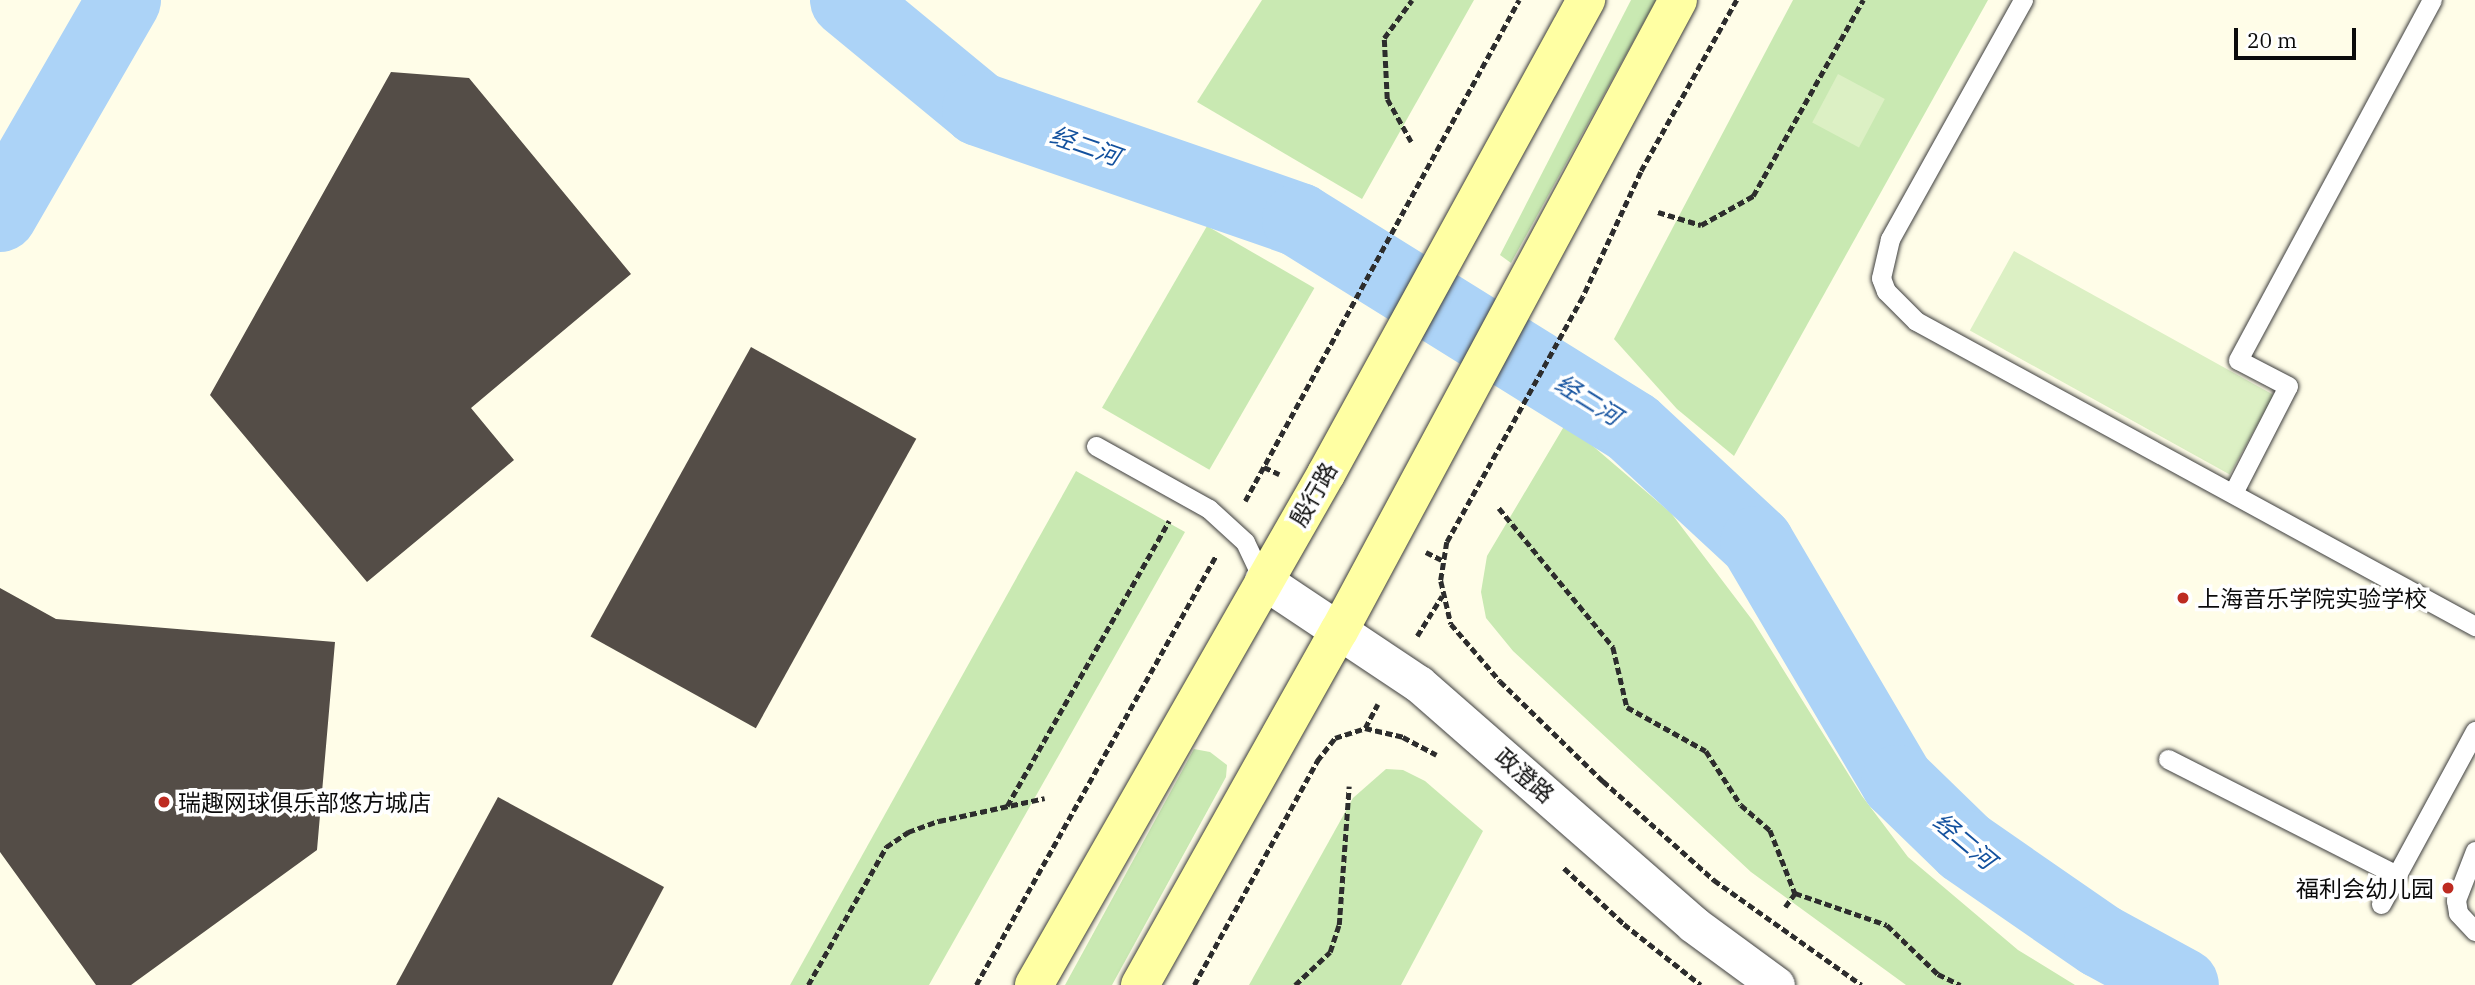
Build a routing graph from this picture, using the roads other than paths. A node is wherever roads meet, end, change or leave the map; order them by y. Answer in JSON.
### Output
{"nodes":[{"id":1,"x":1586,"y":0,"type":"edge"},
{"id":2,"x":1678,"y":0,"type":"edge"},
{"id":3,"x":2023,"y":0,"type":"edge"},
{"id":4,"x":2432,"y":0,"type":"edge"},
{"id":5,"x":1096,"y":446,"type":"dead end"},
{"id":6,"x":2233,"y":493,"type":"junction"},
{"id":7,"x":1263,"y":580,"type":"junction"},
{"id":8,"x":2475,"y":626,"type":"edge"},
{"id":9,"x":1339,"y":631,"type":"junction"},
{"id":10,"x":2475,"y":731,"type":"edge"},
{"id":11,"x":2168,"y":759,"type":"dead end"},
{"id":12,"x":2475,"y":851,"type":"edge"},
{"id":13,"x":2395,"y":874,"type":"junction"},
{"id":14,"x":2381,"y":904,"type":"dead end"},
{"id":15,"x":2475,"y":931,"type":"edge"},
{"id":16,"x":1034,"y":985,"type":"edge"},
{"id":17,"x":1140,"y":985,"type":"edge"},
{"id":18,"x":1776,"y":985,"type":"edge"}],
"edges":[{"from":1,"to":7,"type":"main road","name":"殷行路"},
{"from":2,"to":9,"type":"main road"},
{"from":3,"to":6,"type":"lane"},
{"from":4,"to":6,"type":"lane"},
{"from":5,"to":7,"type":"lane"},
{"from":6,"to":8,"type":"lane"},
{"from":7,"to":9,"type":"street","name":"政澄路"},
{"from":7,"to":16,"type":"main road","name":"殷行路"},
{"from":9,"to":17,"type":"main road"},
{"from":9,"to":18,"type":"street","name":"政澄路"},
{"from":10,"to":13,"type":"lane"},
{"from":11,"to":13,"type":"lane"},
{"from":12,"to":15,"type":"lane"},
{"from":13,"to":14,"type":"lane"}]}
